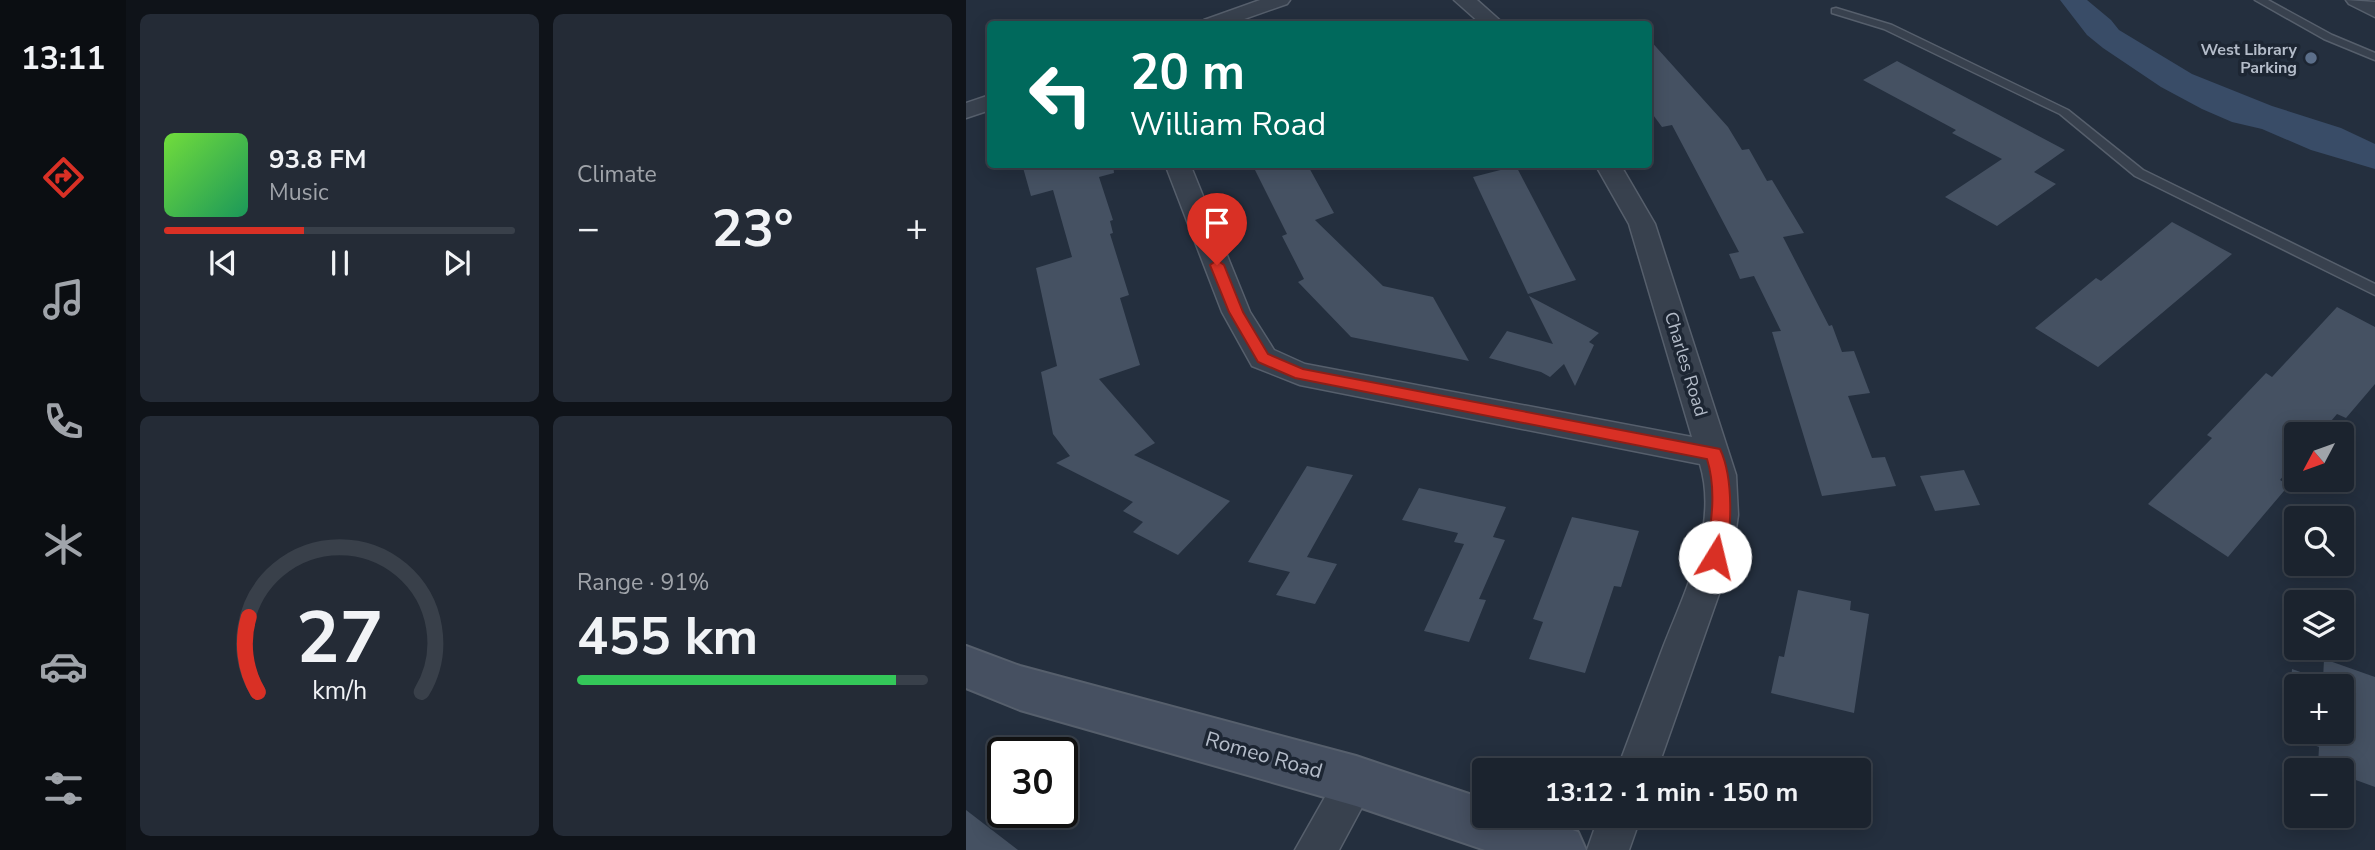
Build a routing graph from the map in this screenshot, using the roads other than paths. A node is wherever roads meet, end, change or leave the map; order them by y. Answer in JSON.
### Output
{"nodes":[{"id":1,"x":1280,"y":0,"type":"edge"},
{"id":2,"x":1464,"y":0,"type":"edge"},
{"id":3,"x":2260,"y":0,"type":"edge"},
{"id":4,"x":2356,"y":0,"type":"edge"},
{"id":5,"x":1836,"y":11,"type":"dead end"},
{"id":6,"x":2375,"y":11,"type":"edge"},
{"id":7,"x":1220,"y":21,"type":"edge"},
{"id":8,"x":1489,"y":21,"type":"edge"},
{"id":9,"x":2375,"y":57,"type":"edge"},
{"id":10,"x":987,"y":103,"type":"edge"},
{"id":11,"x":966,"y":111,"type":"edge"},
{"id":12,"x":1179,"y":168,"type":"edge"},
{"id":13,"x":1610,"y":168,"type":"edge"},
{"id":14,"x":2375,"y":290,"type":"edge"},
{"id":15,"x":1714,"y":454,"type":"junction"},
{"id":16,"x":966,"y":667,"type":"edge"},
{"id":17,"x":1641,"y":758,"type":"edge"},
{"id":18,"x":1356,"y":781,"type":"junction"},
{"id":19,"x":1616,"y":828,"type":"edge"},
{"id":20,"x":1316,"y":850,"type":"edge"},
{"id":21,"x":1560,"y":850,"type":"edge"},
{"id":22,"x":1608,"y":850,"type":"edge"}],
"edges":[{"from":1,"to":7,"type":"street"},
{"from":2,"to":8,"type":"street"},
{"from":3,"to":9,"type":"lane"},
{"from":4,"to":6,"type":"street"},
{"from":5,"to":14,"type":"lane"},
{"from":10,"to":11,"type":"street"},
{"from":12,"to":15,"type":"street"},
{"from":13,"to":15,"type":"street","name":"Charles Road"},
{"from":15,"to":17,"type":"street","name":"Charles Road"},
{"from":16,"to":18,"type":"main road","name":"Romeo Road"},
{"from":18,"to":20,"type":"street"},
{"from":18,"to":21,"type":"main road","name":"Romeo Road"},
{"from":19,"to":22,"type":"street"}]}
